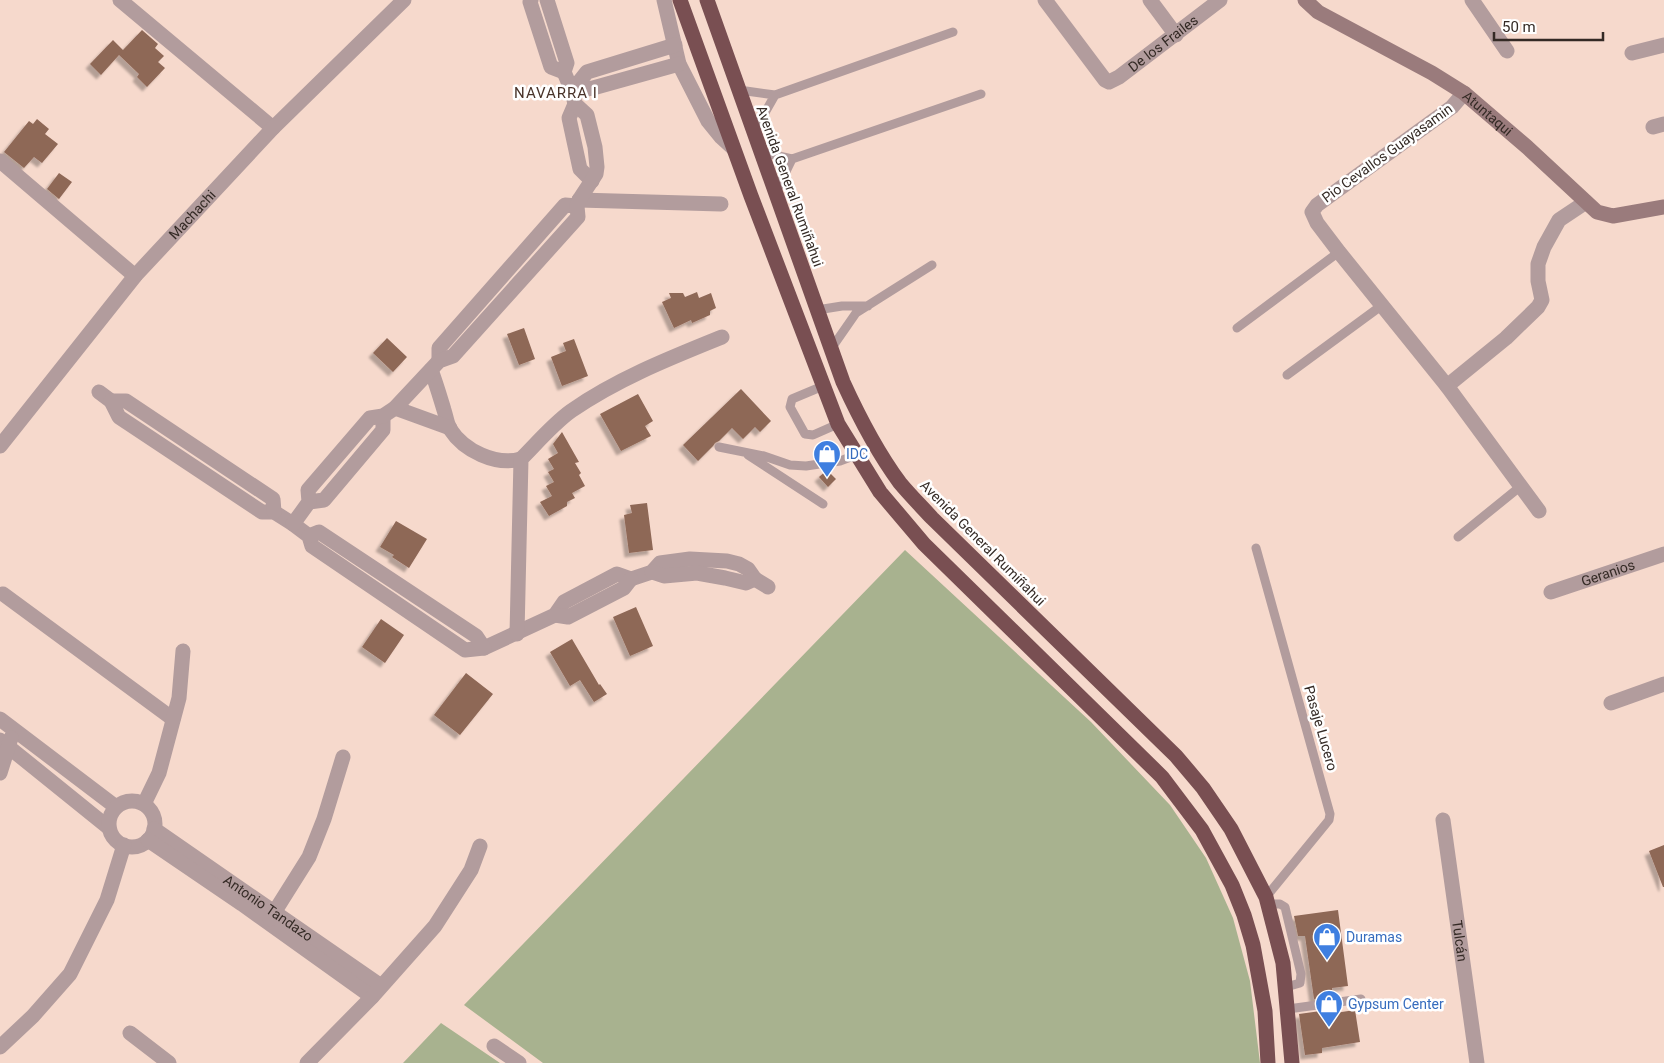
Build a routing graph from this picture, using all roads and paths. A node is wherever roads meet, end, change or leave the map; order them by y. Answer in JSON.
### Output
{"nodes":[{"id":1,"x":120,"y":0,"type":"edge"},
{"id":2,"x":404,"y":0,"type":"edge"},
{"id":3,"x":531,"y":0,"type":"edge"},
{"id":4,"x":547,"y":0,"type":"edge"},
{"id":5,"x":664,"y":0,"type":"edge"},
{"id":6,"x":680,"y":0,"type":"edge"},
{"id":7,"x":707,"y":0,"type":"edge"},
{"id":8,"x":1044,"y":0,"type":"edge"},
{"id":9,"x":1150,"y":0,"type":"edge"},
{"id":10,"x":1220,"y":0,"type":"edge"},
{"id":11,"x":1305,"y":0,"type":"edge"},
{"id":12,"x":1472,"y":0,"type":"edge"},
{"id":13,"x":953,"y":32,"type":"dead end"},
{"id":14,"x":1176,"y":35,"type":"junction"},
{"id":15,"x":675,"y":45,"type":"junction"},
{"id":16,"x":1664,"y":45,"type":"edge"},
{"id":17,"x":1507,"y":51,"type":"dead end"},
{"id":18,"x":1632,"y":53,"type":"dead end"},
{"id":19,"x":679,"y":64,"type":"junction"},
{"id":20,"x":564,"y":72,"type":"junction"},
{"id":21,"x":739,"y":90,"type":"junction"},
{"id":22,"x":1464,"y":93,"type":"junction"},
{"id":23,"x":981,"y":94,"type":"dead end"},
{"id":24,"x":775,"y":95,"type":"junction"},
{"id":25,"x":573,"y":97,"type":"junction"},
{"id":26,"x":273,"y":128,"type":"junction"},
{"id":27,"x":754,"y":132,"type":"junction"},
{"id":28,"x":733,"y":148,"type":"junction"},
{"id":29,"x":761,"y":152,"type":"junction"},
{"id":30,"x":792,"y":159,"type":"junction"},
{"id":31,"x":0,"y":161,"type":"edge"},
{"id":32,"x":775,"y":192,"type":"junction"},
{"id":33,"x":1586,"y":202,"type":"junction"},
{"id":34,"x":578,"y":203,"type":"junction"},
{"id":35,"x":721,"y":204,"type":"dead end"},
{"id":36,"x":1664,"y":207,"type":"edge"},
{"id":37,"x":1339,"y":252,"type":"junction"},
{"id":38,"x":932,"y":265,"type":"dead end"},
{"id":39,"x":135,"y":276,"type":"junction"},
{"id":40,"x":868,"y":306,"type":"junction"},
{"id":41,"x":1381,"y":306,"type":"junction"},
{"id":42,"x":817,"y":310,"type":"junction"},
{"id":43,"x":1237,"y":328,"type":"dead end"},
{"id":44,"x":722,"y":337,"type":"dead end"},
{"id":45,"x":831,"y":349,"type":"junction"},
{"id":46,"x":435,"y":365,"type":"junction"},
{"id":47,"x":1287,"y":375,"type":"dead end"},
{"id":48,"x":822,"y":386,"type":"junction"},
{"id":49,"x":1447,"y":386,"type":"junction"},
{"id":50,"x":105,"y":396,"type":"dead end"},
{"id":51,"x":389,"y":412,"type":"junction"},
{"id":52,"x":838,"y":424,"type":"junction"},
{"id":53,"x":450,"y":428,"type":"junction"},
{"id":54,"x":0,"y":446,"type":"edge"},
{"id":55,"x":719,"y":447,"type":"dead end"},
{"id":56,"x":743,"y":452,"type":"junction"},
{"id":57,"x":856,"y":455,"type":"junction"},
{"id":58,"x":521,"y":459,"type":"junction"},
{"id":59,"x":1521,"y":486,"type":"junction"},
{"id":60,"x":823,"y":504,"type":"dead end"},
{"id":61,"x":1539,"y":511,"type":"dead end"},
{"id":62,"x":293,"y":524,"type":"junction"},
{"id":63,"x":1458,"y":537,"type":"dead end"},
{"id":64,"x":1256,"y":548,"type":"dead end"},
{"id":65,"x":1664,"y":554,"type":"edge"},
{"id":66,"x":761,"y":583,"type":"dead end"},
{"id":67,"x":1551,"y":592,"type":"dead end"},
{"id":68,"x":3,"y":594,"type":"dead end"},
{"id":69,"x":517,"y":634,"type":"junction"},
{"id":70,"x":183,"y":651,"type":"dead end"},
{"id":71,"x":1664,"y":684,"type":"edge"},
{"id":72,"x":1611,"y":703,"type":"dead end"},
{"id":73,"x":0,"y":718,"type":"edge"},
{"id":74,"x":173,"y":719,"type":"junction"},
{"id":75,"x":14,"y":729,"type":"junction"},
{"id":76,"x":4,"y":743,"type":"edge"},
{"id":77,"x":343,"y":758,"type":"dead end"},
{"id":78,"x":0,"y":773,"type":"edge"},
{"id":79,"x":144,"y":804,"type":"junction"},
{"id":80,"x":116,"y":807,"type":"junction"},
{"id":81,"x":1443,"y":820,"type":"dead end"},
{"id":82,"x":109,"y":828,"type":"junction"},
{"id":83,"x":151,"y":834,"type":"junction"},
{"id":84,"x":124,"y":845,"type":"junction"},
{"id":85,"x":480,"y":846,"type":"dead end"},
{"id":86,"x":1267,"y":900,"type":"junction"},
{"id":87,"x":271,"y":917,"type":"junction"},
{"id":88,"x":376,"y":991,"type":"junction"},
{"id":89,"x":1361,"y":999,"type":"dead end"},
{"id":90,"x":1288,"y":1009,"type":"junction"},
{"id":91,"x":130,"y":1033,"type":"dead end"},
{"id":92,"x":494,"y":1046,"type":"dead end"},
{"id":93,"x":0,"y":1047,"type":"edge"},
{"id":94,"x":169,"y":1063,"type":"edge"},
{"id":95,"x":307,"y":1063,"type":"edge"},
{"id":96,"x":519,"y":1063,"type":"edge"},
{"id":97,"x":1268,"y":1063,"type":"edge"},
{"id":98,"x":1292,"y":1063,"type":"edge"},
{"id":99,"x":1477,"y":1063,"type":"edge"}],
"edges":[{"from":1,"to":26,"type":"street"},
{"from":2,"to":26,"type":"street","name":"Machachi"},
{"from":3,"to":20,"type":"street"},
{"from":4,"to":20,"type":"street"},
{"from":5,"to":15,"type":"street"},
{"from":6,"to":28,"type":"highway"},
{"from":7,"to":21,"type":"highway","name":"Avenida General Rumiñahui"},
{"from":8,"to":14,"type":"street","name":"De los Frailes"},
{"from":9,"to":14,"type":"street"},
{"from":10,"to":14,"type":"street","name":"De los Frailes"},
{"from":11,"to":22,"type":"street","name":"Atuntaqui"},
{"from":12,"to":17,"type":"street"},
{"from":13,"to":24,"type":"lane"},
{"from":15,"to":19,"type":"street"},
{"from":15,"to":25,"type":"street"},
{"from":16,"to":18,"type":"street"},
{"from":19,"to":25,"type":"street"},
{"from":19,"to":28,"type":"street"},
{"from":20,"to":25,"type":"street"},
{"from":21,"to":24,"type":"lane"},
{"from":21,"to":27,"type":"highway","name":"Avenida General Rumiñahui"},
{"from":22,"to":33,"type":"street","name":"Atuntaqui"},
{"from":22,"to":37,"type":"street","name":"Pio Cevallos Guayasamin"},
{"from":23,"to":30,"type":"lane"},
{"from":24,"to":27,"type":"lane"},
{"from":25,"to":34,"type":"street"},
{"from":26,"to":39,"type":"street","name":"Machachi"},
{"from":27,"to":29,"type":"highway","name":"Avenida General Rumiñahui"},
{"from":28,"to":48,"type":"highway"},
{"from":29,"to":30,"type":"lane"},
{"from":29,"to":32,"type":"highway","name":"Avenida General Rumiñahui"},
{"from":30,"to":32,"type":"lane"},
{"from":31,"to":39,"type":"street"},
{"from":32,"to":42,"type":"highway","name":"Avenida General Rumiñahui"},
{"from":33,"to":36,"type":"street","name":"Atuntaqui"},
{"from":33,"to":49,"type":"street"},
{"from":34,"to":35,"type":"street"},
{"from":34,"to":46,"type":"street"},
{"from":37,"to":41,"type":"street"},
{"from":37,"to":43,"type":"lane"},
{"from":38,"to":40,"type":"lane"},
{"from":39,"to":54,"type":"street","name":"Machachi"},
{"from":40,"to":42,"type":"lane"},
{"from":40,"to":45,"type":"lane"},
{"from":41,"to":47,"type":"lane"},
{"from":41,"to":49,"type":"street"},
{"from":42,"to":45,"type":"highway","name":"Avenida General Rumiñahui"},
{"from":44,"to":58,"type":"street"},
{"from":45,"to":86,"type":"highway","name":"Avenida General Rumiñahui"},
{"from":46,"to":51,"type":"street"},
{"from":46,"to":53,"type":"street"},
{"from":48,"to":52,"type":"highway"},
{"from":48,"to":52,"type":"lane"},
{"from":49,"to":59,"type":"street"},
{"from":50,"to":62,"type":"street"},
{"from":51,"to":53,"type":"street"},
{"from":51,"to":62,"type":"street"},
{"from":52,"to":57,"type":"highway"},
{"from":53,"to":58,"type":"street"},
{"from":55,"to":56,"type":"lane"},
{"from":56,"to":57,"type":"lane"},
{"from":56,"to":60,"type":"lane"},
{"from":57,"to":97,"type":"highway"},
{"from":58,"to":69,"type":"street"},
{"from":59,"to":61,"type":"street"},
{"from":59,"to":63,"type":"lane"},
{"from":62,"to":69,"type":"street"},
{"from":64,"to":86,"type":"lane","name":"Pasaje Lucero"},
{"from":65,"to":67,"type":"street","name":"Geranios"},
{"from":66,"to":69,"type":"street"},
{"from":68,"to":74,"type":"street"},
{"from":70,"to":74,"type":"street"},
{"from":71,"to":72,"type":"street"},
{"from":73,"to":75,"type":"street"},
{"from":74,"to":79,"type":"street"},
{"from":75,"to":76,"type":"street"},
{"from":75,"to":80,"type":"street"},
{"from":76,"to":78,"type":"street"},
{"from":76,"to":82,"type":"street"},
{"from":77,"to":87,"type":"street"},
{"from":79,"to":80,"type":"street"},
{"from":79,"to":83,"type":"street"},
{"from":80,"to":82,"type":"street"},
{"from":81,"to":99,"type":"street","name":"Tulcán"},
{"from":82,"to":84,"type":"street"},
{"from":83,"to":84,"type":"street"},
{"from":83,"to":87,"type":"street","name":"Antonio Tandazo"},
{"from":84,"to":93,"type":"street"},
{"from":85,"to":88,"type":"street"},
{"from":86,"to":90,"type":"highway","name":"Avenida General Rumiñahui"},
{"from":87,"to":88,"type":"street","name":"Antonio Tandazo"},
{"from":88,"to":95,"type":"street"},
{"from":89,"to":90,"type":"lane"},
{"from":90,"to":98,"type":"highway","name":"Avenida General Rumiñahui"},
{"from":91,"to":94,"type":"street"},
{"from":92,"to":96,"type":"street"}]}
